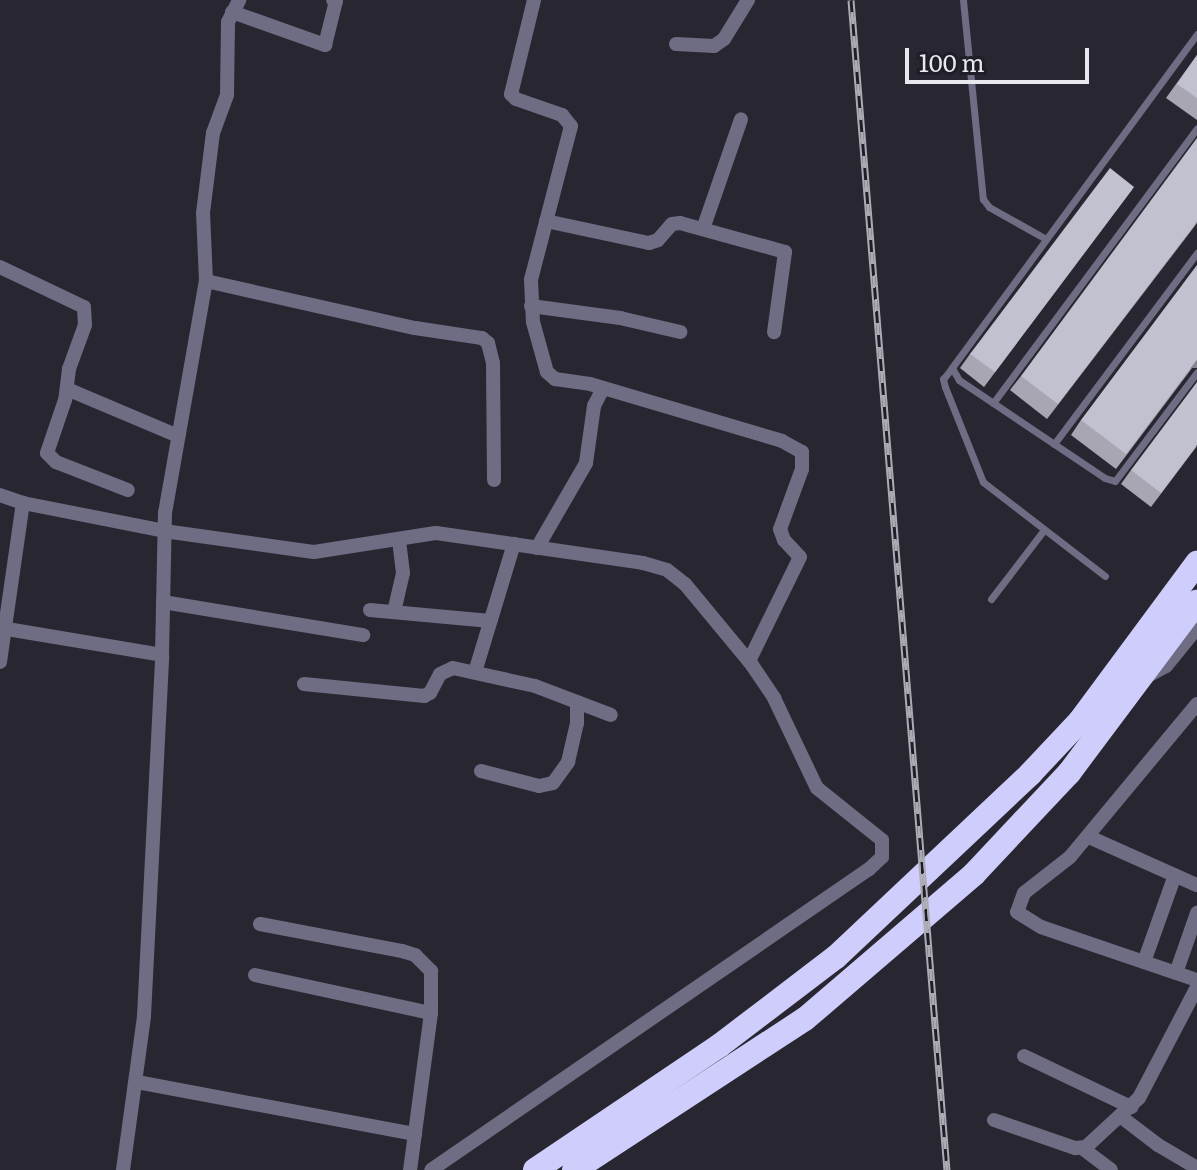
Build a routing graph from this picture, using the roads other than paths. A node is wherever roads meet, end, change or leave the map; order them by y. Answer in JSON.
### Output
{"nodes":[{"id":1,"x":333,"y":0,"type":"edge"},
{"id":2,"x":534,"y":0,"type":"edge"},
{"id":3,"x":748,"y":0,"type":"edge"},
{"id":4,"x":963,"y":0,"type":"edge"},
{"id":5,"x":236,"y":6,"type":"edge"},
{"id":6,"x":1197,"y":34,"type":"edge"},
{"id":7,"x":676,"y":44,"type":"dead end"},
{"id":8,"x":741,"y":119,"type":"dead end"},
{"id":9,"x":1197,"y":128,"type":"edge"},
{"id":10,"x":1193,"y":141,"type":"edge"},
{"id":11,"x":546,"y":221,"type":"junction"},
{"id":12,"x":703,"y":229,"type":"junction"},
{"id":13,"x":1046,"y":239,"type":"junction"},
{"id":14,"x":1197,"y":253,"type":"edge"},
{"id":15,"x":0,"y":267,"type":"edge"},
{"id":16,"x":206,"y":281,"type":"junction"},
{"id":17,"x":531,"y":306,"type":"junction"},
{"id":18,"x":680,"y":332,"type":"dead end"},
{"id":19,"x":774,"y":332,"type":"dead end"},
{"id":20,"x":952,"y":368,"type":"junction"},
{"id":21,"x":1197,"y":372,"type":"edge"},
{"id":22,"x":603,"y":388,"type":"junction"},
{"id":23,"x":67,"y":389,"type":"junction"},
{"id":24,"x":993,"y":403,"type":"junction"},
{"id":25,"x":178,"y":436,"type":"junction"},
{"id":26,"x":1054,"y":444,"type":"junction"},
{"id":27,"x":494,"y":480,"type":"dead end"},
{"id":28,"x":128,"y":490,"type":"dead end"},
{"id":29,"x":0,"y":495,"type":"edge"},
{"id":30,"x":23,"y":503,"type":"junction"},
{"id":31,"x":1044,"y":530,"type":"junction"},
{"id":32,"x":164,"y":531,"type":"junction"},
{"id":33,"x":399,"y":540,"type":"junction"},
{"id":34,"x":514,"y":544,"type":"junction"},
{"id":35,"x":537,"y":548,"type":"junction"},
{"id":36,"x":1197,"y":563,"type":"edge"},
{"id":37,"x":1105,"y":576,"type":"dead end"},
{"id":38,"x":991,"y":599,"type":"dead end"},
{"id":39,"x":163,"y":602,"type":"junction"},
{"id":40,"x":1197,"y":602,"type":"edge"},
{"id":41,"x":370,"y":610,"type":"dead end"},
{"id":42,"x":394,"y":612,"type":"junction"},
{"id":43,"x":490,"y":621,"type":"junction"},
{"id":44,"x":1197,"y":628,"type":"edge"},
{"id":45,"x":7,"y":629,"type":"junction"},
{"id":46,"x":363,"y":635,"type":"dead end"},
{"id":47,"x":162,"y":655,"type":"junction"},
{"id":48,"x":749,"y":661,"type":"junction"},
{"id":49,"x":0,"y":662,"type":"edge"},
{"id":50,"x":475,"y":672,"type":"junction"},
{"id":51,"x":1142,"y":679,"type":"junction"},
{"id":52,"x":304,"y":684,"type":"dead end"},
{"id":53,"x":577,"y":702,"type":"junction"},
{"id":54,"x":1197,"y":704,"type":"edge"},
{"id":55,"x":611,"y":715,"type":"dead end"},
{"id":56,"x":481,"y":771,"type":"dead end"},
{"id":57,"x":1089,"y":837,"type":"junction"},
{"id":58,"x":1175,"y":875,"type":"junction"},
{"id":59,"x":1197,"y":885,"type":"edge"},
{"id":60,"x":1197,"y":913,"type":"edge"},
{"id":61,"x":260,"y":924,"type":"dead end"},
{"id":62,"x":1144,"y":962,"type":"junction"},
{"id":63,"x":1176,"y":973,"type":"junction"},
{"id":64,"x":255,"y":975,"type":"dead end"},
{"id":65,"x":1197,"y":980,"type":"edge"},
{"id":66,"x":1197,"y":987,"type":"edge"},
{"id":67,"x":431,"y":1013,"type":"junction"},
{"id":68,"x":1024,"y":1056,"type":"dead end"},
{"id":69,"x":137,"y":1082,"type":"junction"},
{"id":70,"x":1126,"y":1112,"type":"junction"},
{"id":71,"x":994,"y":1120,"type":"dead end"},
{"id":72,"x":415,"y":1134,"type":"junction"},
{"id":73,"x":1082,"y":1148,"type":"junction"},
{"id":74,"x":1197,"y":1168,"type":"edge"},
{"id":75,"x":123,"y":1170,"type":"edge"},
{"id":76,"x":410,"y":1170,"type":"edge"},
{"id":77,"x":431,"y":1170,"type":"edge"},
{"id":78,"x":535,"y":1170,"type":"edge"},
{"id":79,"x":574,"y":1170,"type":"edge"},
{"id":80,"x":1111,"y":1170,"type":"edge"}],
"edges":[{"from":1,"to":5,"type":"street"},
{"from":2,"to":11,"type":"street"},
{"from":3,"to":7,"type":"street"},
{"from":4,"to":13,"type":"lane"},
{"from":5,"to":16,"type":"street"},
{"from":6,"to":13,"type":"lane"},
{"from":8,"to":12,"type":"street"},
{"from":9,"to":10,"type":"lane"},
{"from":10,"to":24,"type":"lane"},
{"from":11,"to":12,"type":"street"},
{"from":11,"to":17,"type":"street"},
{"from":12,"to":19,"type":"street"},
{"from":13,"to":20,"type":"lane"},
{"from":14,"to":26,"type":"lane"},
{"from":15,"to":23,"type":"street"},
{"from":16,"to":25,"type":"street"},
{"from":16,"to":27,"type":"street"},
{"from":17,"to":18,"type":"street"},
{"from":17,"to":22,"type":"street"},
{"from":20,"to":24,"type":"lane"},
{"from":20,"to":31,"type":"lane"},
{"from":21,"to":26,"type":"lane"},
{"from":22,"to":35,"type":"street"},
{"from":22,"to":48,"type":"street"},
{"from":23,"to":25,"type":"street"},
{"from":23,"to":28,"type":"street"},
{"from":24,"to":26,"type":"lane"},
{"from":25,"to":32,"type":"street"},
{"from":29,"to":30,"type":"street"},
{"from":30,"to":32,"type":"street"},
{"from":30,"to":45,"type":"street"},
{"from":31,"to":37,"type":"lane"},
{"from":31,"to":38,"type":"lane"},
{"from":32,"to":33,"type":"street"},
{"from":32,"to":39,"type":"street"},
{"from":33,"to":34,"type":"street"},
{"from":33,"to":42,"type":"street"},
{"from":34,"to":35,"type":"street"},
{"from":34,"to":43,"type":"street"},
{"from":35,"to":48,"type":"street"},
{"from":36,"to":78,"type":"highway"},
{"from":39,"to":46,"type":"street"},
{"from":39,"to":47,"type":"street"},
{"from":40,"to":51,"type":"highway"},
{"from":41,"to":42,"type":"street"},
{"from":42,"to":43,"type":"street"},
{"from":43,"to":50,"type":"street"},
{"from":44,"to":51,"type":"street"},
{"from":45,"to":47,"type":"street"},
{"from":45,"to":49,"type":"street"},
{"from":47,"to":69,"type":"street"},
{"from":48,"to":77,"type":"street"},
{"from":50,"to":52,"type":"street"},
{"from":50,"to":53,"type":"street"},
{"from":51,"to":79,"type":"highway"},
{"from":53,"to":55,"type":"street"},
{"from":53,"to":56,"type":"street"},
{"from":54,"to":57,"type":"street"},
{"from":57,"to":58,"type":"street"},
{"from":57,"to":62,"type":"street"},
{"from":58,"to":59,"type":"street"},
{"from":58,"to":62,"type":"street"},
{"from":60,"to":63,"type":"street"},
{"from":61,"to":67,"type":"street"},
{"from":62,"to":63,"type":"street"},
{"from":63,"to":65,"type":"street"},
{"from":64,"to":67,"type":"street"},
{"from":66,"to":70,"type":"street"},
{"from":67,"to":72,"type":"street"},
{"from":68,"to":70,"type":"street"},
{"from":69,"to":72,"type":"street"},
{"from":69,"to":75,"type":"street"},
{"from":70,"to":73,"type":"street"},
{"from":70,"to":74,"type":"street"},
{"from":71,"to":73,"type":"street"},
{"from":72,"to":76,"type":"street"},
{"from":73,"to":80,"type":"street"}]}
